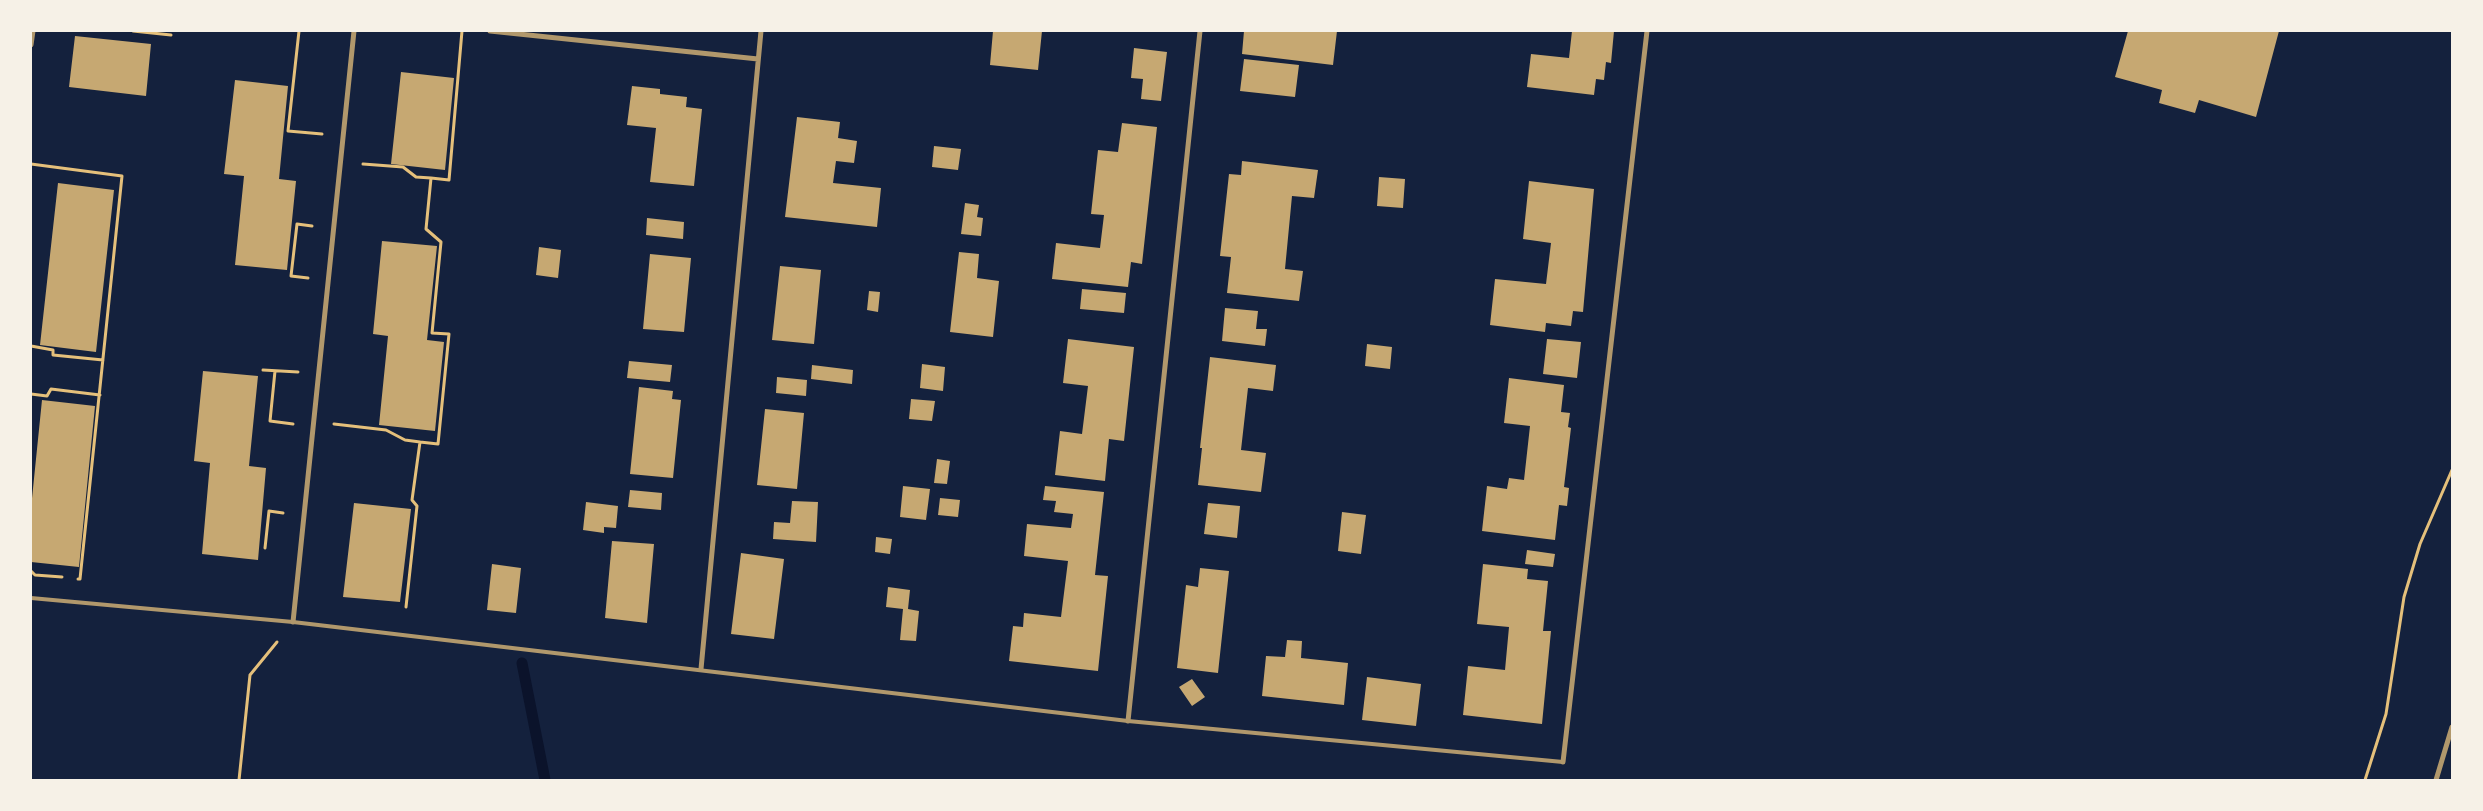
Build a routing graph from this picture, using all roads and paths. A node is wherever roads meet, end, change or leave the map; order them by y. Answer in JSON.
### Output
{"nodes":[{"id":1,"x":33,"y":31,"type":"edge"},
{"id":2,"x":133,"y":31,"type":"edge"},
{"id":3,"x":299,"y":31,"type":"edge"},
{"id":4,"x":354,"y":31,"type":"edge"},
{"id":5,"x":462,"y":31,"type":"edge"},
{"id":6,"x":490,"y":31,"type":"edge"},
{"id":7,"x":761,"y":31,"type":"edge"},
{"id":8,"x":1200,"y":31,"type":"edge"},
{"id":9,"x":1647,"y":31,"type":"edge"},
{"id":10,"x":171,"y":35,"type":"dead end"},
{"id":11,"x":31,"y":45,"type":"edge"},
{"id":12,"x":758,"y":59,"type":"junction"},
{"id":13,"x":343,"y":137,"type":"junction"},
{"id":14,"x":340,"y":162,"type":"junction"},
{"id":15,"x":31,"y":164,"type":"edge"},
{"id":16,"x":431,"y":178,"type":"junction"},
{"id":17,"x":334,"y":229,"type":"junction"},
{"id":18,"x":328,"y":280,"type":"junction"},
{"id":19,"x":31,"y":346,"type":"edge"},
{"id":20,"x":103,"y":360,"type":"junction"},
{"id":21,"x":263,"y":370,"type":"dead end"},
{"id":22,"x":275,"y":370,"type":"junction"},
{"id":23,"x":318,"y":374,"type":"junction"},
{"id":24,"x":31,"y":394,"type":"edge"},
{"id":25,"x":100,"y":395,"type":"junction"},
{"id":26,"x":313,"y":424,"type":"junction"},
{"id":27,"x":420,"y":442,"type":"junction"},
{"id":28,"x":2452,"y":470,"type":"edge"},
{"id":29,"x":304,"y":515,"type":"junction"},
{"id":30,"x":265,"y":548,"type":"dead end"},
{"id":31,"x":31,"y":571,"type":"edge"},
{"id":32,"x":31,"y":598,"type":"edge"},
{"id":33,"x":406,"y":607,"type":"dead end"},
{"id":34,"x":293,"y":622,"type":"junction"},
{"id":35,"x":701,"y":669,"type":"junction"},
{"id":36,"x":1128,"y":721,"type":"junction"},
{"id":37,"x":2452,"y":727,"type":"edge"},
{"id":38,"x":1563,"y":762,"type":"joint"},
{"id":39,"x":239,"y":780,"type":"edge"},
{"id":40,"x":2365,"y":780,"type":"edge"},
{"id":41,"x":2436,"y":780,"type":"edge"}],
"edges":[{"from":1,"to":11,"type":"street"},
{"from":2,"to":10,"type":"path"},
{"from":3,"to":13,"type":"path"},
{"from":4,"to":13,"type":"street"},
{"from":5,"to":16,"type":"path"},
{"from":6,"to":12,"type":"street"},
{"from":7,"to":12,"type":"street"},
{"from":8,"to":36,"type":"street"},
{"from":9,"to":38,"type":"street"},
{"from":12,"to":35,"type":"street"},
{"from":13,"to":14,"type":"street"},
{"from":14,"to":16,"type":"path"},
{"from":14,"to":17,"type":"street"},
{"from":15,"to":20,"type":"path"},
{"from":16,"to":27,"type":"path"},
{"from":17,"to":18,"type":"street"},
{"from":17,"to":18,"type":"path"},
{"from":18,"to":23,"type":"street"},
{"from":19,"to":20,"type":"path"},
{"from":20,"to":25,"type":"path"},
{"from":21,"to":22,"type":"path"},
{"from":22,"to":23,"type":"path"},
{"from":22,"to":26,"type":"path"},
{"from":23,"to":26,"type":"street"},
{"from":24,"to":25,"type":"path"},
{"from":25,"to":31,"type":"path"},
{"from":26,"to":27,"type":"path"},
{"from":26,"to":29,"type":"street"},
{"from":27,"to":33,"type":"path"},
{"from":28,"to":40,"type":"path"},
{"from":29,"to":30,"type":"path"},
{"from":29,"to":34,"type":"street"},
{"from":32,"to":34,"type":"lane"},
{"from":34,"to":35,"type":"lane"},
{"from":34,"to":39,"type":"path"},
{"from":35,"to":36,"type":"lane"},
{"from":36,"to":38,"type":"lane"},
{"from":37,"to":41,"type":"street"}]}
